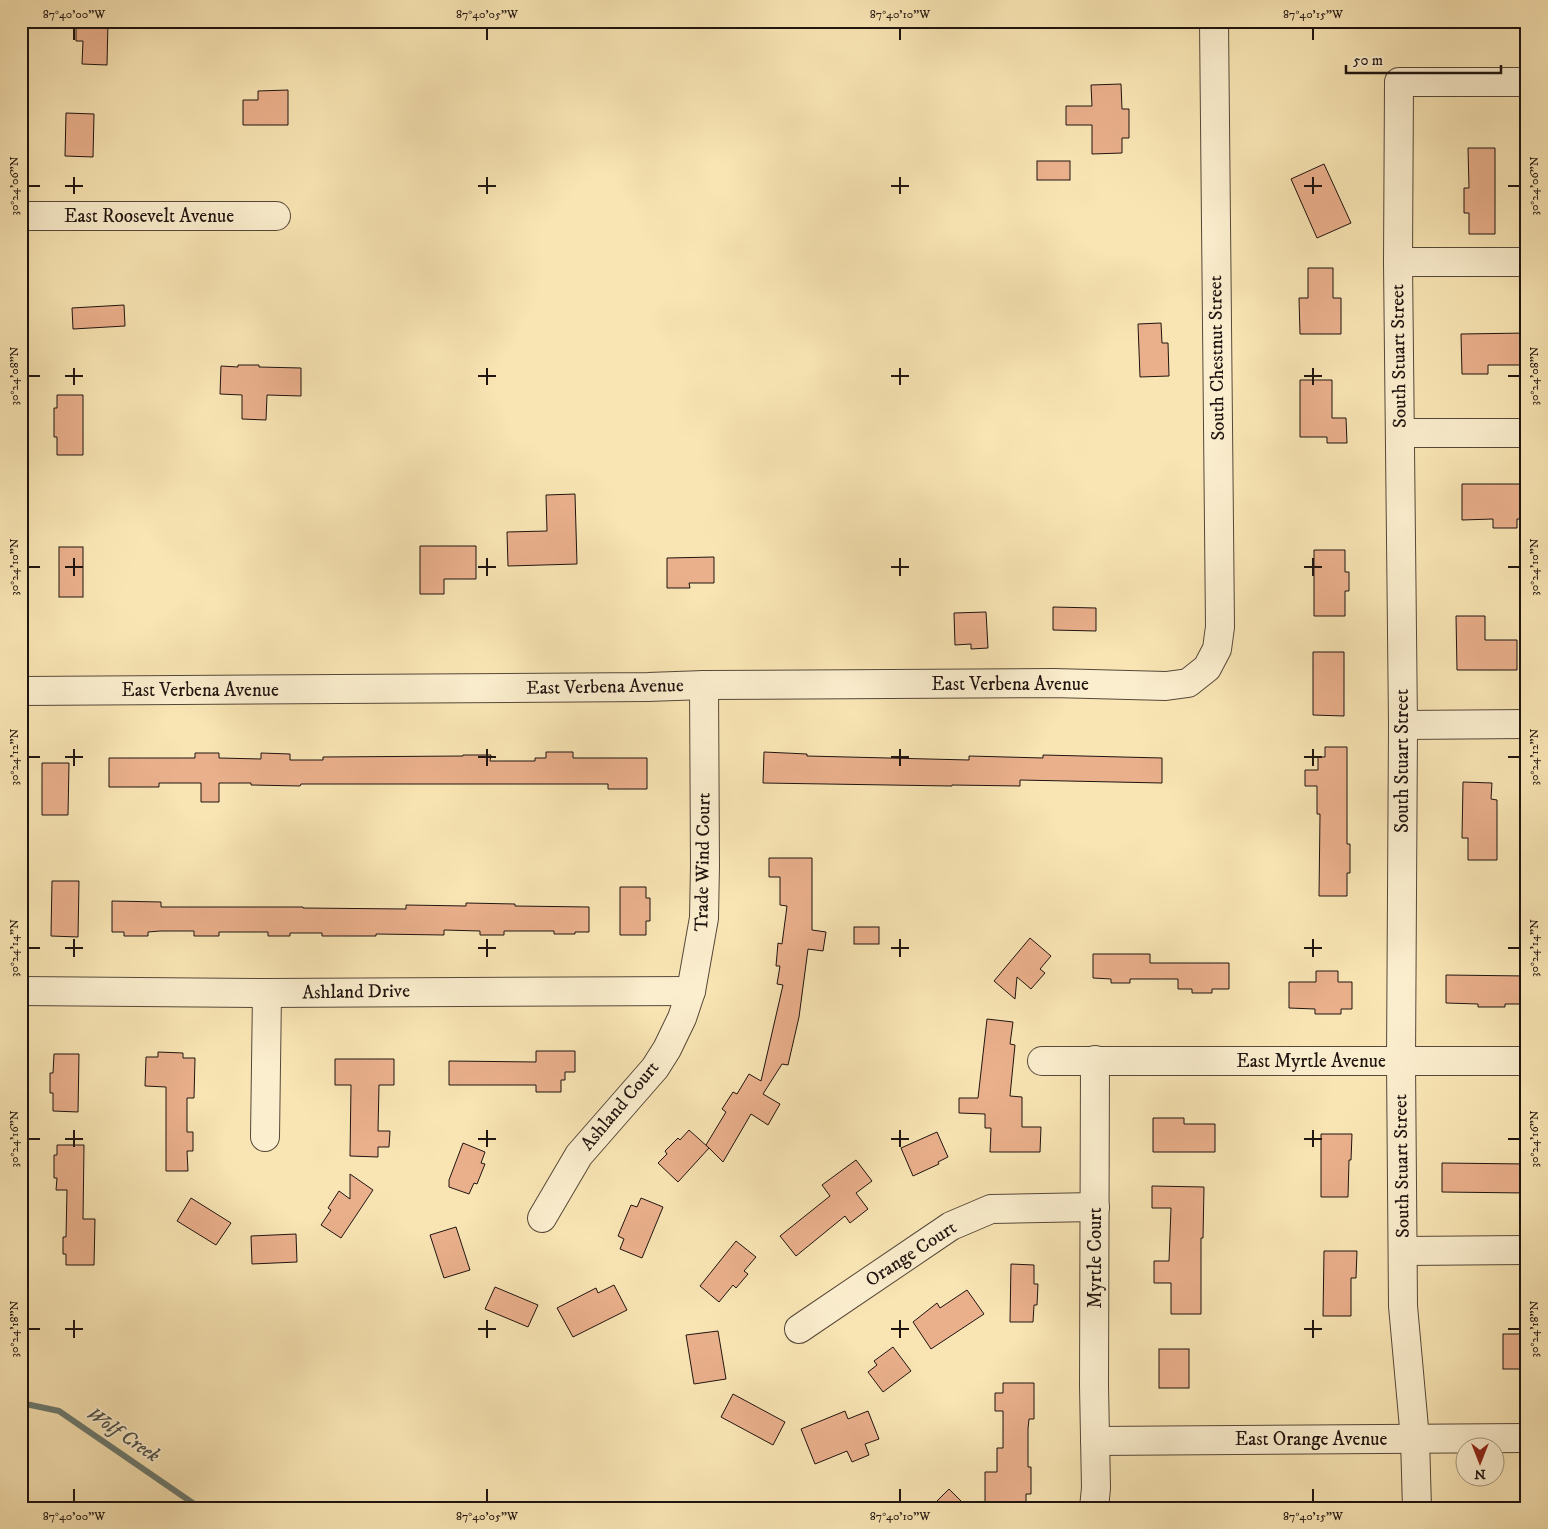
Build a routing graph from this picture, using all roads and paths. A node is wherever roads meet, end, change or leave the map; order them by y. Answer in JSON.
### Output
{"nodes":[{"id":1,"x":1214,"y":21,"type":"edge"},
{"id":2,"x":1527,"y":82,"type":"edge"},
{"id":3,"x":21,"y":216,"type":"edge"},
{"id":4,"x":276,"y":216,"type":"dead end"},
{"id":5,"x":1398,"y":262,"type":"junction"},
{"id":6,"x":1527,"y":262,"type":"edge"},
{"id":7,"x":1400,"y":433,"type":"junction"},
{"id":8,"x":1527,"y":433,"type":"edge"},
{"id":9,"x":1188,"y":683,"type":"joint"},
{"id":10,"x":704,"y":685,"type":"junction"},
{"id":11,"x":21,"y":691,"type":"edge"},
{"id":12,"x":1527,"y":724,"type":"edge"},
{"id":13,"x":1403,"y":725,"type":"junction"},
{"id":14,"x":692,"y":990,"type":"junction"},
{"id":15,"x":21,"y":991,"type":"edge"},
{"id":16,"x":268,"y":993,"type":"junction"},
{"id":17,"x":1095,"y":1060,"type":"junction"},
{"id":18,"x":1042,"y":1061,"type":"dead end"},
{"id":19,"x":1527,"y":1061,"type":"edge"},
{"id":20,"x":1401,"y":1062,"type":"junction"},
{"id":21,"x":265,"y":1137,"type":"dead end"},
{"id":22,"x":1095,"y":1207,"type":"junction"},
{"id":23,"x":542,"y":1218,"type":"dead end"},
{"id":24,"x":1403,"y":1250,"type":"junction"},
{"id":25,"x":1527,"y":1250,"type":"edge"},
{"id":26,"x":798,"y":1330,"type":"dead end"},
{"id":27,"x":1415,"y":1438,"type":"junction"},
{"id":28,"x":1527,"y":1438,"type":"edge"},
{"id":29,"x":1095,"y":1441,"type":"junction"},
{"id":30,"x":1094,"y":1508,"type":"edge"},
{"id":31,"x":1417,"y":1508,"type":"edge"}],
"edges":[{"from":1,"to":9,"type":"street","name":"South Chestnut Street"},
{"from":2,"to":5,"type":"street","name":"South Stuart Street"},
{"from":3,"to":4,"type":"street","name":"East Roosevelt Avenue"},
{"from":5,"to":6,"type":"street"},
{"from":5,"to":7,"type":"street","name":"South Stuart Street"},
{"from":7,"to":8,"type":"street"},
{"from":7,"to":13,"type":"street","name":"South Stuart Street"},
{"from":9,"to":10,"type":"street","name":"East Verbena Avenue"},
{"from":10,"to":11,"type":"street","name":"East Verbena Avenue"},
{"from":10,"to":14,"type":"street","name":"Trade Wind Court"},
{"from":12,"to":13,"type":"street"},
{"from":13,"to":20,"type":"street","name":"South Stuart Street"},
{"from":14,"to":16,"type":"street","name":"Ashland Drive"},
{"from":14,"to":23,"type":"street","name":"Ashland Court"},
{"from":15,"to":16,"type":"street","name":"Ashland Drive"},
{"from":16,"to":21,"type":"street"},
{"from":17,"to":18,"type":"street"},
{"from":17,"to":20,"type":"street","name":"East Myrtle Avenue"},
{"from":17,"to":22,"type":"street","name":"Myrtle Court"},
{"from":19,"to":20,"type":"street","name":"East Myrtle Avenue"},
{"from":20,"to":24,"type":"street","name":"South Stuart Street"},
{"from":22,"to":26,"type":"street","name":"Orange Court"},
{"from":22,"to":29,"type":"street","name":"Myrtle Court"},
{"from":24,"to":25,"type":"street"},
{"from":24,"to":27,"type":"street","name":"South Stuart Street"},
{"from":27,"to":28,"type":"street","name":"East Orange Avenue"},
{"from":27,"to":29,"type":"street","name":"East Orange Avenue"},
{"from":27,"to":31,"type":"street","name":"South Stuart Street"},
{"from":29,"to":30,"type":"street","name":"Myrtle Court"}]}
